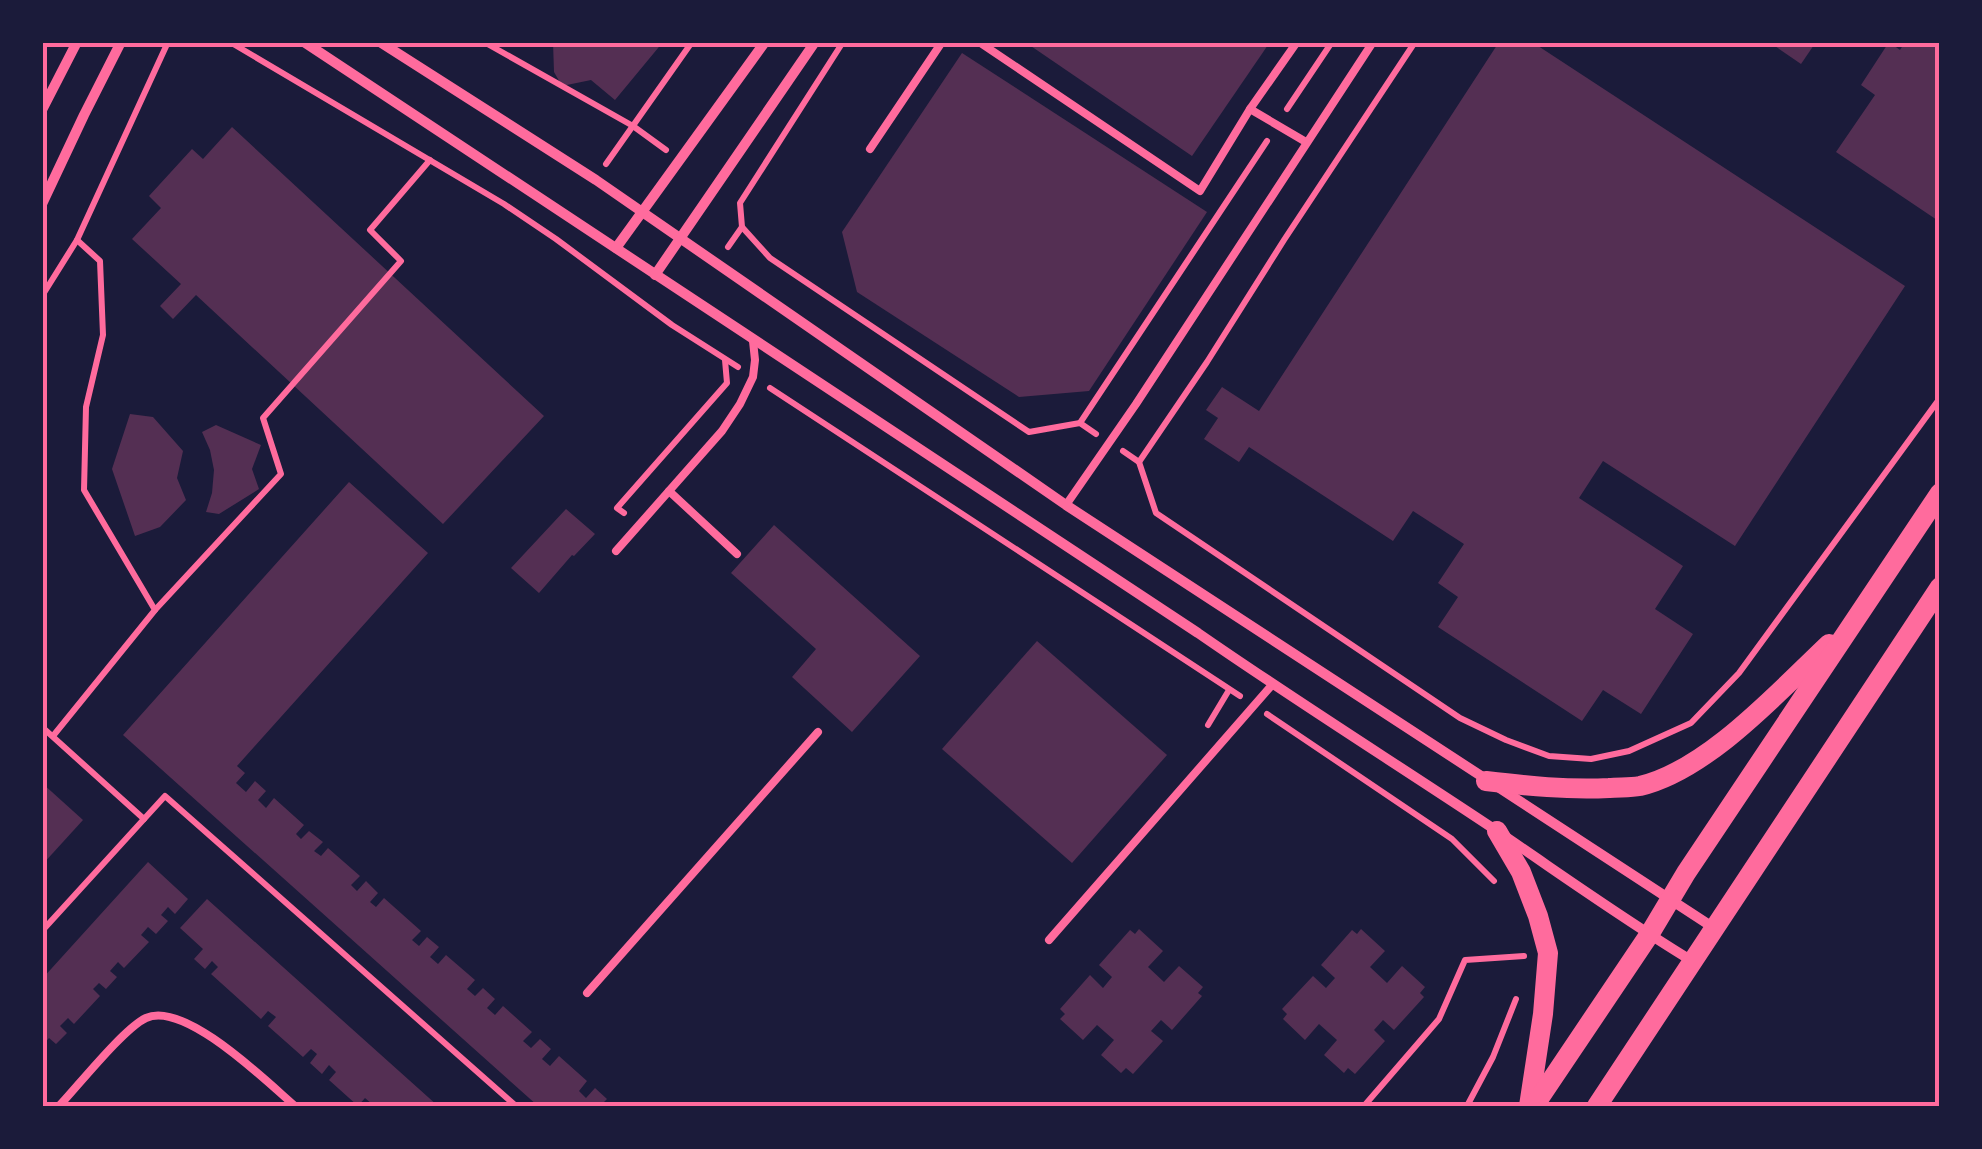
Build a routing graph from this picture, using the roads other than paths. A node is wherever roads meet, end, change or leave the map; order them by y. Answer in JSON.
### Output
{"nodes":[{"id":1,"x":77,"y":42,"type":"edge"},
{"id":2,"x":122,"y":42,"type":"edge"},
{"id":3,"x":304,"y":42,"type":"edge"},
{"id":4,"x":380,"y":42,"type":"edge"},
{"id":5,"x":765,"y":42,"type":"edge"},
{"id":6,"x":815,"y":42,"type":"edge"},
{"id":7,"x":942,"y":42,"type":"edge"},
{"id":8,"x":979,"y":42,"type":"edge"},
{"id":9,"x":1297,"y":42,"type":"edge"},
{"id":10,"x":1373,"y":42,"type":"edge"},
{"id":11,"x":1250,"y":108,"type":"junction"},
{"id":12,"x":42,"y":110,"type":"edge"},
{"id":13,"x":1306,"y":142,"type":"junction"},
{"id":14,"x":870,"y":149,"type":"dead end"},
{"id":15,"x":42,"y":204,"type":"edge"},
{"id":16,"x":642,"y":211,"type":"junction"},
{"id":17,"x":681,"y":238,"type":"junction"},
{"id":18,"x":616,"y":248,"type":"junction"},
{"id":19,"x":655,"y":275,"type":"junction"},
{"id":20,"x":753,"y":341,"type":"junction"},
{"id":21,"x":669,"y":490,"type":"junction"},
{"id":22,"x":1940,"y":493,"type":"edge"},
{"id":23,"x":1066,"y":506,"type":"junction"},
{"id":24,"x":616,"y":551,"type":"dead end"},
{"id":25,"x":737,"y":554,"type":"dead end"},
{"id":26,"x":1940,"y":586,"type":"edge"},
{"id":27,"x":1852,"y":623,"type":"junction"},
{"id":28,"x":1272,"y":685,"type":"junction"},
{"id":29,"x":818,"y":732,"type":"dead end"},
{"id":30,"x":1486,"y":781,"type":"junction"},
{"id":31,"x":1497,"y":831,"type":"junction"},
{"id":32,"x":1670,"y":899,"type":"junction"},
{"id":33,"x":1714,"y":928,"type":"junction"},
{"id":34,"x":1650,"y":935,"type":"junction"},
{"id":35,"x":1049,"y":940,"type":"dead end"},
{"id":36,"x":1694,"y":962,"type":"junction"},
{"id":37,"x":587,"y":993,"type":"dead end"},
{"id":38,"x":59,"y":1106,"type":"edge"},
{"id":39,"x":295,"y":1106,"type":"edge"},
{"id":40,"x":1532,"y":1106,"type":"edge"},
{"id":41,"x":1597,"y":1106,"type":"edge"}],
"edges":[{"from":1,"to":12,"type":"street"},
{"from":2,"to":15,"type":"street"},
{"from":3,"to":18,"type":"street"},
{"from":4,"to":16,"type":"street"},
{"from":5,"to":16,"type":"street"},
{"from":6,"to":17,"type":"street"},
{"from":7,"to":14,"type":"lane"},
{"from":8,"to":11,"type":"lane"},
{"from":9,"to":11,"type":"lane"},
{"from":10,"to":13,"type":"lane"},
{"from":11,"to":13,"type":"lane"},
{"from":13,"to":23,"type":"lane"},
{"from":16,"to":17,"type":"street"},
{"from":16,"to":18,"type":"street"},
{"from":17,"to":19,"type":"street"},
{"from":17,"to":23,"type":"street"},
{"from":18,"to":19,"type":"street"},
{"from":19,"to":20,"type":"street"},
{"from":20,"to":21,"type":"lane"},
{"from":20,"to":28,"type":"street"},
{"from":21,"to":24,"type":"lane"},
{"from":21,"to":25,"type":"lane"},
{"from":22,"to":27,"type":"main road"},
{"from":23,"to":30,"type":"street"},
{"from":26,"to":33,"type":"main road"},
{"from":27,"to":30,"type":"main road"},
{"from":27,"to":32,"type":"main road"},
{"from":28,"to":31,"type":"street"},
{"from":28,"to":35,"type":"lane"},
{"from":29,"to":37,"type":"lane"},
{"from":30,"to":32,"type":"street"},
{"from":31,"to":34,"type":"street"},
{"from":31,"to":40,"type":"main road"},
{"from":32,"to":33,"type":"street"},
{"from":32,"to":34,"type":"main road"},
{"from":33,"to":36,"type":"main road"},
{"from":34,"to":36,"type":"street"},
{"from":34,"to":40,"type":"main road"},
{"from":36,"to":41,"type":"main road"},
{"from":38,"to":39,"type":"lane"}]}
